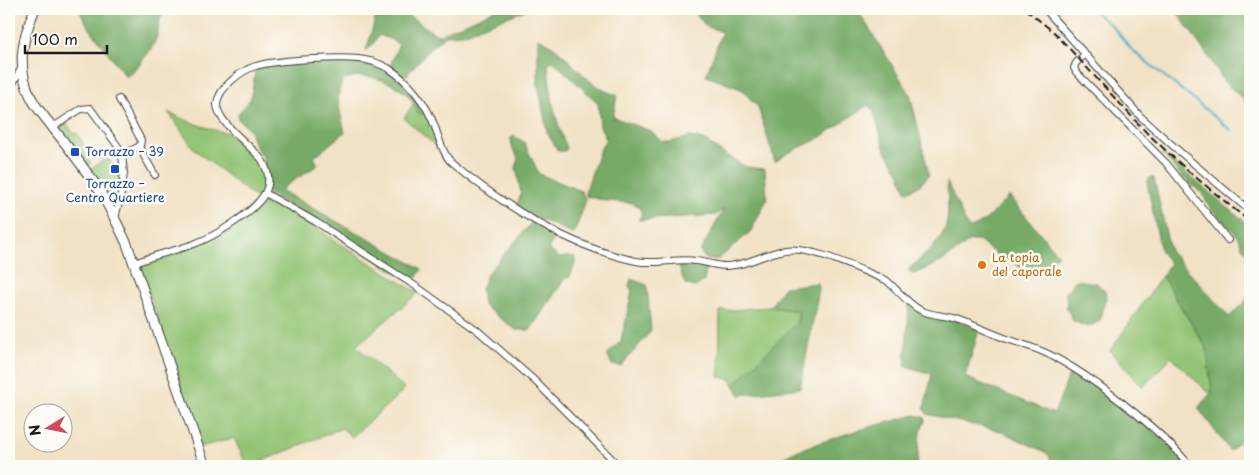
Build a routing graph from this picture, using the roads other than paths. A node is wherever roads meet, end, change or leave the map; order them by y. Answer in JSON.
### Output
{"nodes":[{"id":1,"x":34,"y":9,"type":"edge"},
{"id":2,"x":1046,"y":9,"type":"edge"},
{"id":3,"x":1085,"y":54,"type":"junction"},
{"id":4,"x":22,"y":67,"type":"junction"},
{"id":5,"x":9,"y":90,"type":"edge"},
{"id":6,"x":119,"y":99,"type":"dead end"},
{"id":7,"x":53,"y":128,"type":"junction"},
{"id":8,"x":139,"y":147,"type":"junction"},
{"id":9,"x":122,"y":155,"type":"junction"},
{"id":10,"x":155,"y":175,"type":"dead end"},
{"id":11,"x":265,"y":194,"type":"junction"},
{"id":12,"x":1250,"y":211,"type":"edge"},
{"id":13,"x":115,"y":218,"type":"junction"},
{"id":14,"x":1228,"y":240,"type":"dead end"},
{"id":15,"x":136,"y":263,"type":"junction"},
{"id":16,"x":205,"y":466,"type":"edge"},
{"id":17,"x":619,"y":466,"type":"edge"},
{"id":18,"x":1190,"y":466,"type":"edge"}],
"edges":[{"from":1,"to":4,"type":"street"},
{"from":2,"to":3,"type":"street"},
{"from":3,"to":12,"type":"street"},
{"from":3,"to":14,"type":"street"},
{"from":4,"to":5,"type":"street"},
{"from":4,"to":7,"type":"street"},
{"from":6,"to":8,"type":"street"},
{"from":7,"to":9,"type":"street"},
{"from":7,"to":13,"type":"street"},
{"from":8,"to":9,"type":"street"},
{"from":8,"to":10,"type":"street"},
{"from":9,"to":13,"type":"street"},
{"from":11,"to":15,"type":"street"},
{"from":11,"to":17,"type":"street"},
{"from":11,"to":18,"type":"street"},
{"from":13,"to":15,"type":"street"},
{"from":15,"to":16,"type":"street"}]}
